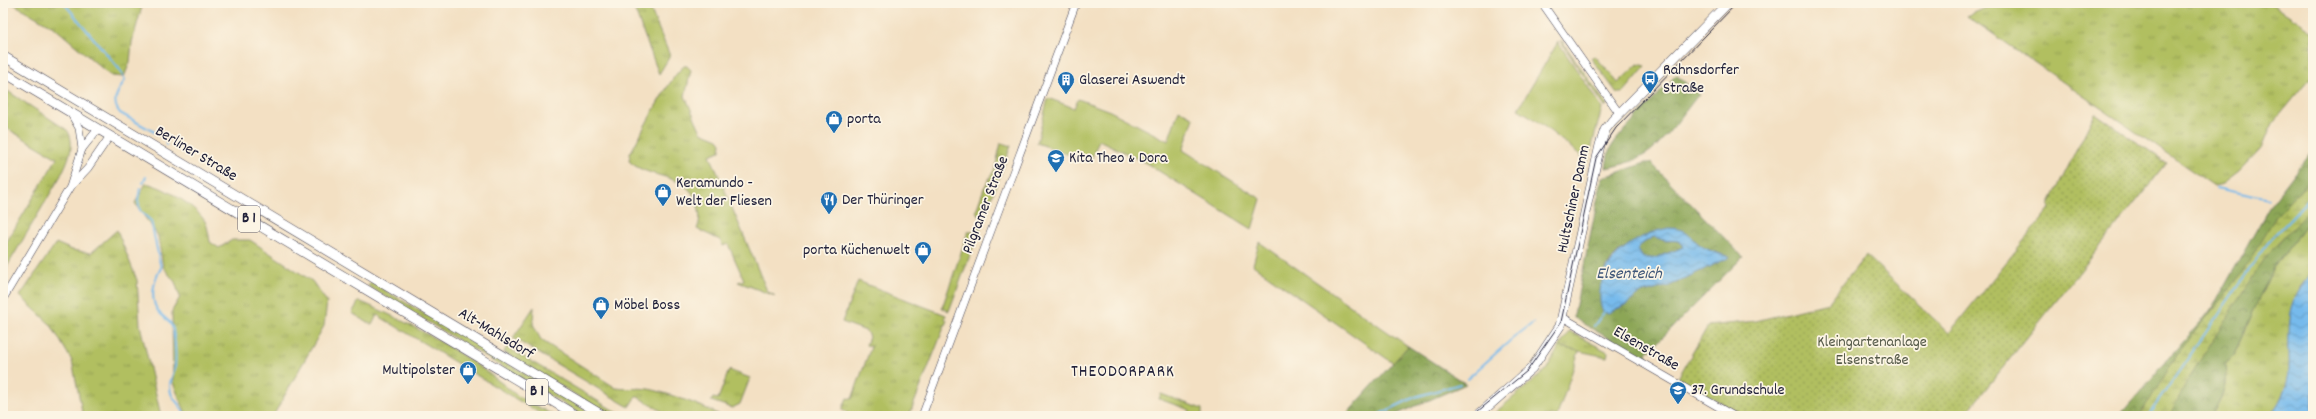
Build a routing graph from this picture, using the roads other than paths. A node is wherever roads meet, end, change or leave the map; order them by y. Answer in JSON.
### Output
{"nodes":[{"id":1,"x":1076,"y":3,"type":"edge"},
{"id":2,"x":1542,"y":3,"type":"edge"},
{"id":3,"x":1728,"y":3,"type":"edge"},
{"id":4,"x":3,"y":56,"type":"edge"},
{"id":5,"x":3,"y":72,"type":"edge"},
{"id":6,"x":70,"y":112,"type":"junction"},
{"id":7,"x":1619,"y":113,"type":"junction"},
{"id":8,"x":98,"y":129,"type":"junction"},
{"id":9,"x":110,"y":136,"type":"junction"},
{"id":10,"x":82,"y":149,"type":"junction"},
{"id":11,"x":72,"y":185,"type":"junction"},
{"id":12,"x":372,"y":278,"type":"joint"},
{"id":13,"x":367,"y":290,"type":"joint"},
{"id":14,"x":3,"y":299,"type":"edge"},
{"id":15,"x":1564,"y":318,"type":"junction"},
{"id":16,"x":577,"y":416,"type":"edge"},
{"id":17,"x":604,"y":416,"type":"edge"},
{"id":18,"x":922,"y":416,"type":"edge"},
{"id":19,"x":1477,"y":416,"type":"edge"},
{"id":20,"x":1734,"y":416,"type":"edge"}],
"edges":[{"from":1,"to":18,"type":"street","name":"Pilgramer Straße"},
{"from":2,"to":7,"type":"street"},
{"from":3,"to":7,"type":"main road","name":"Hultschiner Damm"},
{"from":4,"to":12,"type":"main road","name":"Berliner Straße","number":"B 1"},
{"from":5,"to":6,"type":"main road","name":"Berliner Straße","number":"B 1"},
{"from":6,"to":8,"type":"main road","name":"Berliner Straße","number":"B 1"},
{"from":6,"to":10,"type":"street"},
{"from":7,"to":15,"type":"main road","name":"Hultschiner Damm"},
{"from":8,"to":9,"type":"main road","name":"Berliner Straße","number":"B 1"},
{"from":8,"to":10,"type":"street"},
{"from":9,"to":11,"type":"street"},
{"from":9,"to":13,"type":"main road","name":"Berliner Straße","number":"B 1"},
{"from":10,"to":11,"type":"street"},
{"from":11,"to":14,"type":"street"},
{"from":12,"to":17,"type":"main road","name":"Alt-Mahlsdorf","number":"B 1"},
{"from":13,"to":16,"type":"main road","name":"Alt-Mahlsdorf","number":"B 1"},
{"from":15,"to":19,"type":"main road","name":"Hultschiner Damm"},
{"from":15,"to":20,"type":"street","name":"Elsenstraße"}]}
